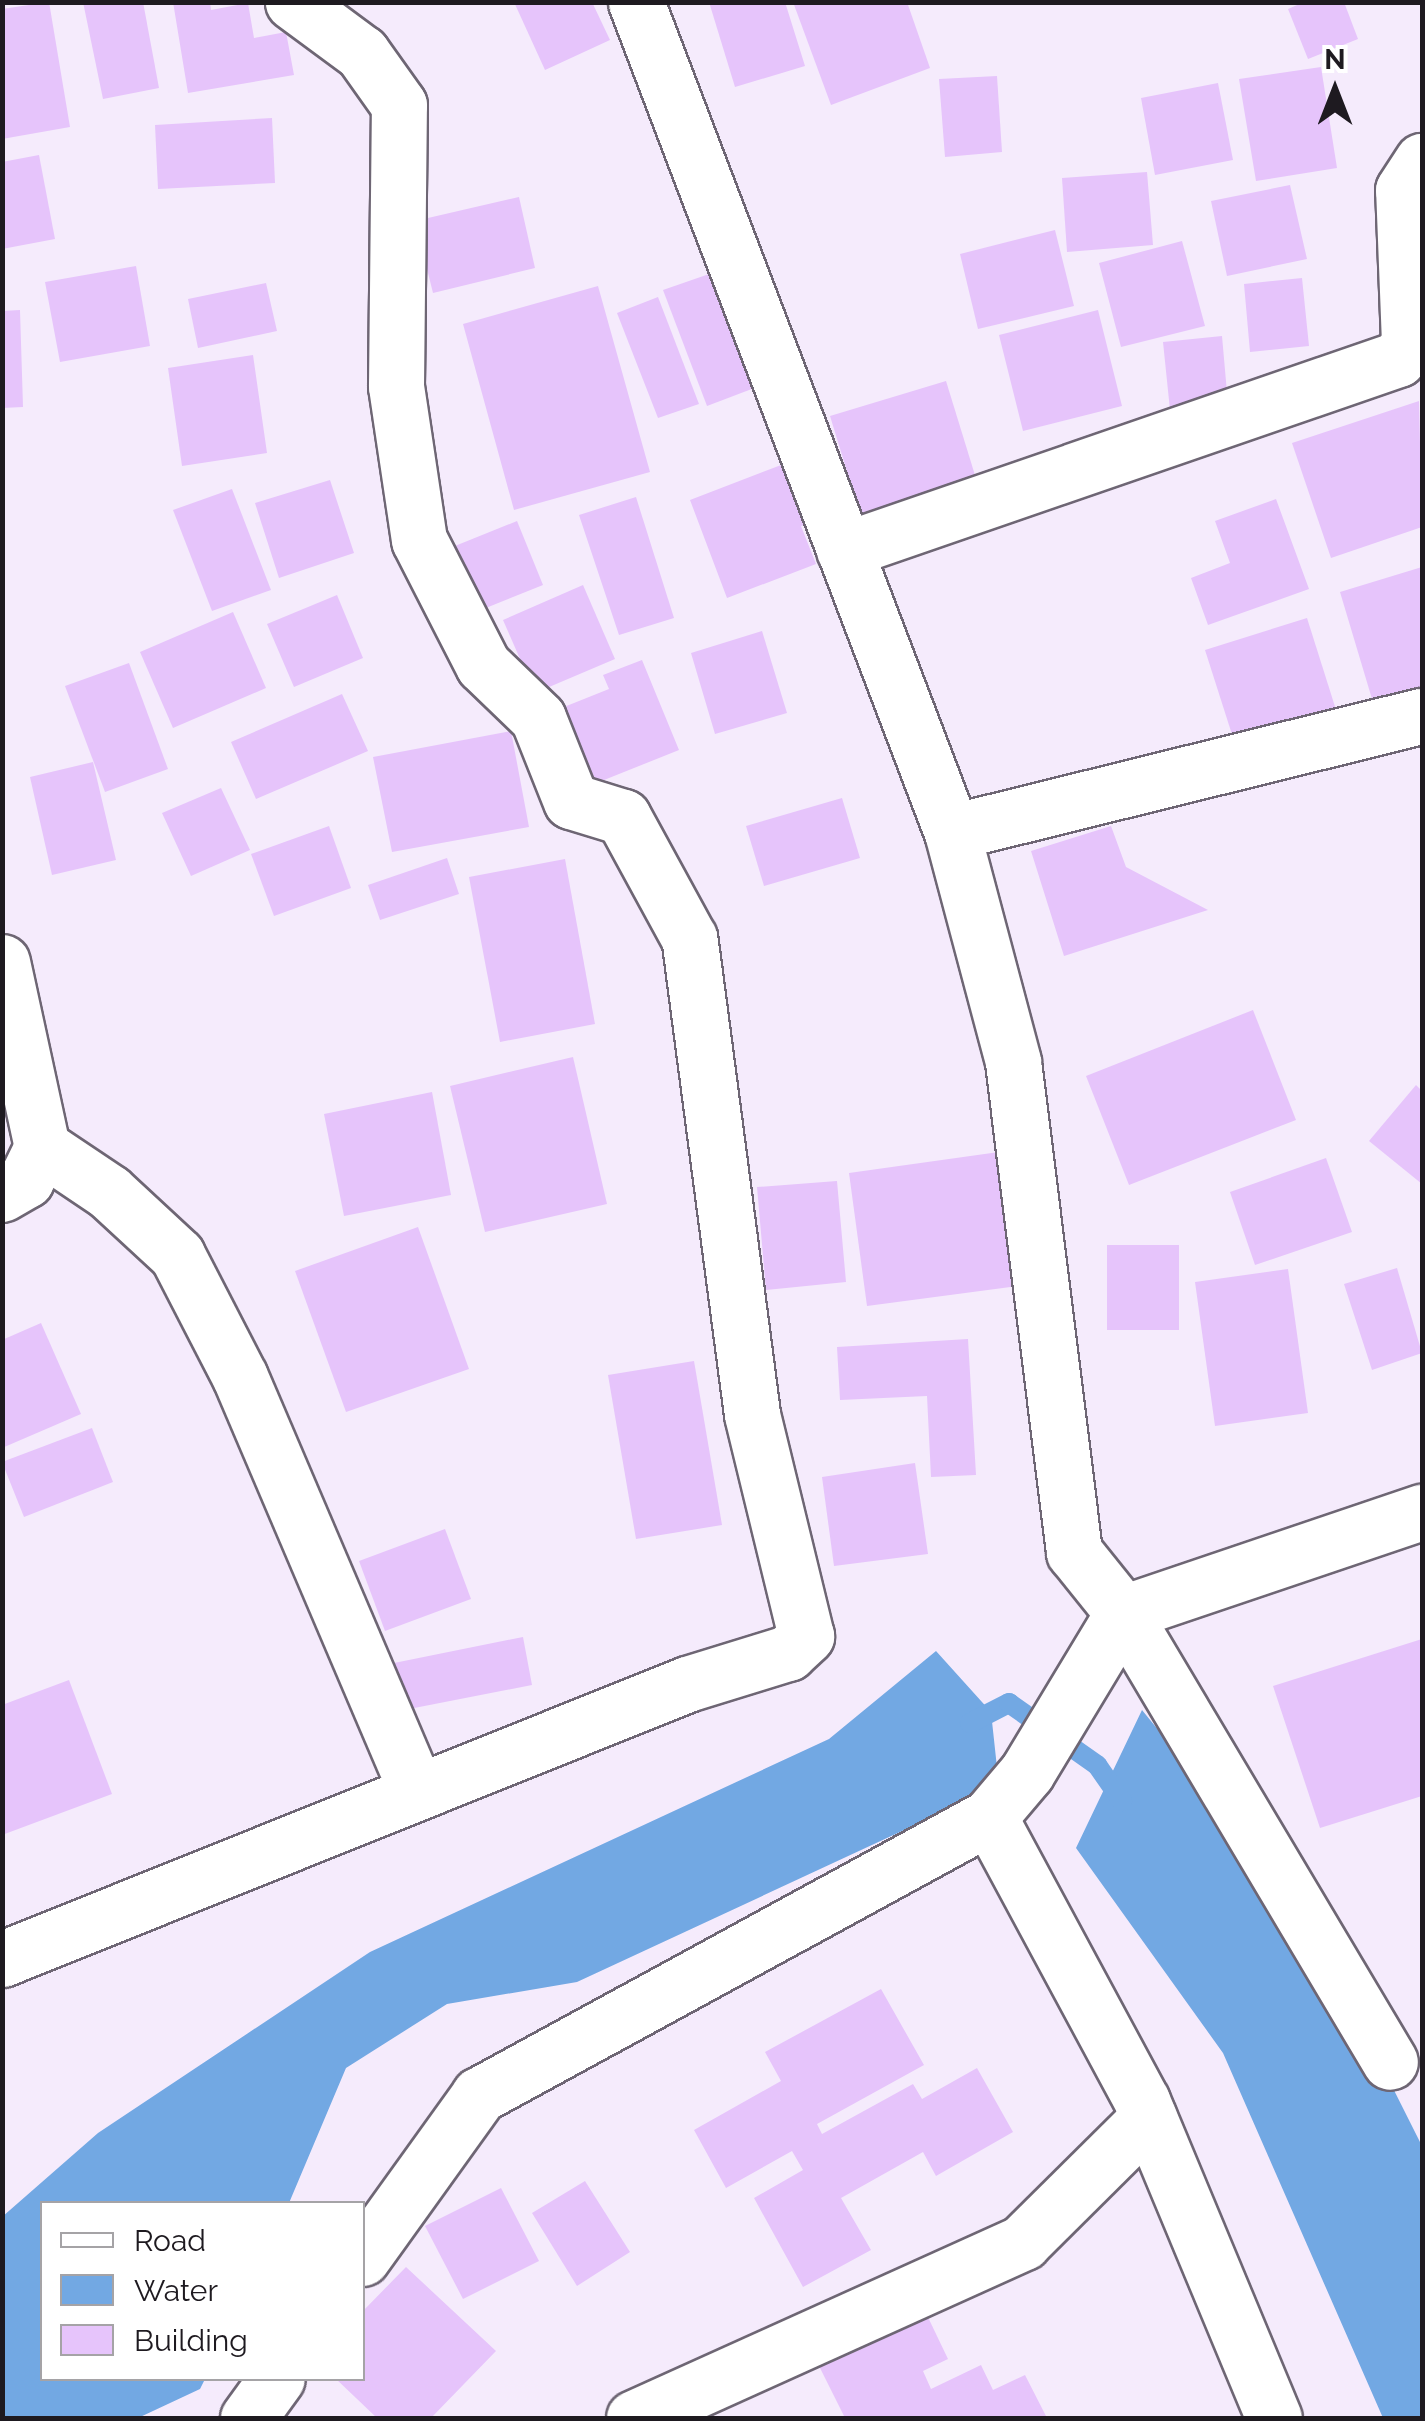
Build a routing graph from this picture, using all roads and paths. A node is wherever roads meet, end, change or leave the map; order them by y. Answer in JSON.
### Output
{"nodes":[{"id":1,"x":293,"y":2,"type":"edge"},
{"id":2,"x":636,"y":2,"type":"edge"},
{"id":3,"x":1422,"y":160,"type":"edge"},
{"id":4,"x":844,"y":550,"type":"junction"},
{"id":5,"x":1422,"y":716,"type":"edge"},
{"id":6,"x":952,"y":832,"type":"junction"},
{"id":7,"x":2,"y":962,"type":"edge"},
{"id":8,"x":42,"y":1147,"type":"junction"},
{"id":9,"x":2,"y":1194,"type":"edge"},
{"id":10,"x":1422,"y":1512,"type":"edge"},
{"id":11,"x":1114,"y":1632,"type":"junction"},
{"id":12,"x":417,"y":1790,"type":"junction"},
{"id":13,"x":989,"y":1817,"type":"junction"},
{"id":14,"x":2,"y":1959,"type":"edge"},
{"id":15,"x":1390,"y":2062,"type":"dead end"},
{"id":16,"x":1149,"y":2117,"type":"junction"},
{"id":17,"x":365,"y":2254,"type":"edge"},
{"id":18,"x":274,"y":2381,"type":"edge"},
{"id":19,"x":248,"y":2418,"type":"edge"},
{"id":20,"x":634,"y":2418,"type":"edge"},
{"id":21,"x":1274,"y":2418,"type":"edge"}],
"edges":[{"from":1,"to":12,"type":"street"},
{"from":2,"to":4,"type":"street"},
{"from":3,"to":4,"type":"street"},
{"from":4,"to":6,"type":"street"},
{"from":5,"to":6,"type":"street"},
{"from":6,"to":11,"type":"street"},
{"from":7,"to":8,"type":"street"},
{"from":8,"to":9,"type":"street"},
{"from":8,"to":12,"type":"street"},
{"from":10,"to":11,"type":"street"},
{"from":11,"to":13,"type":"street"},
{"from":11,"to":15,"type":"street"},
{"from":12,"to":14,"type":"street"},
{"from":13,"to":16,"type":"street"},
{"from":13,"to":17,"type":"street"},
{"from":16,"to":20,"type":"street"},
{"from":16,"to":21,"type":"street"},
{"from":18,"to":19,"type":"street"}]}
